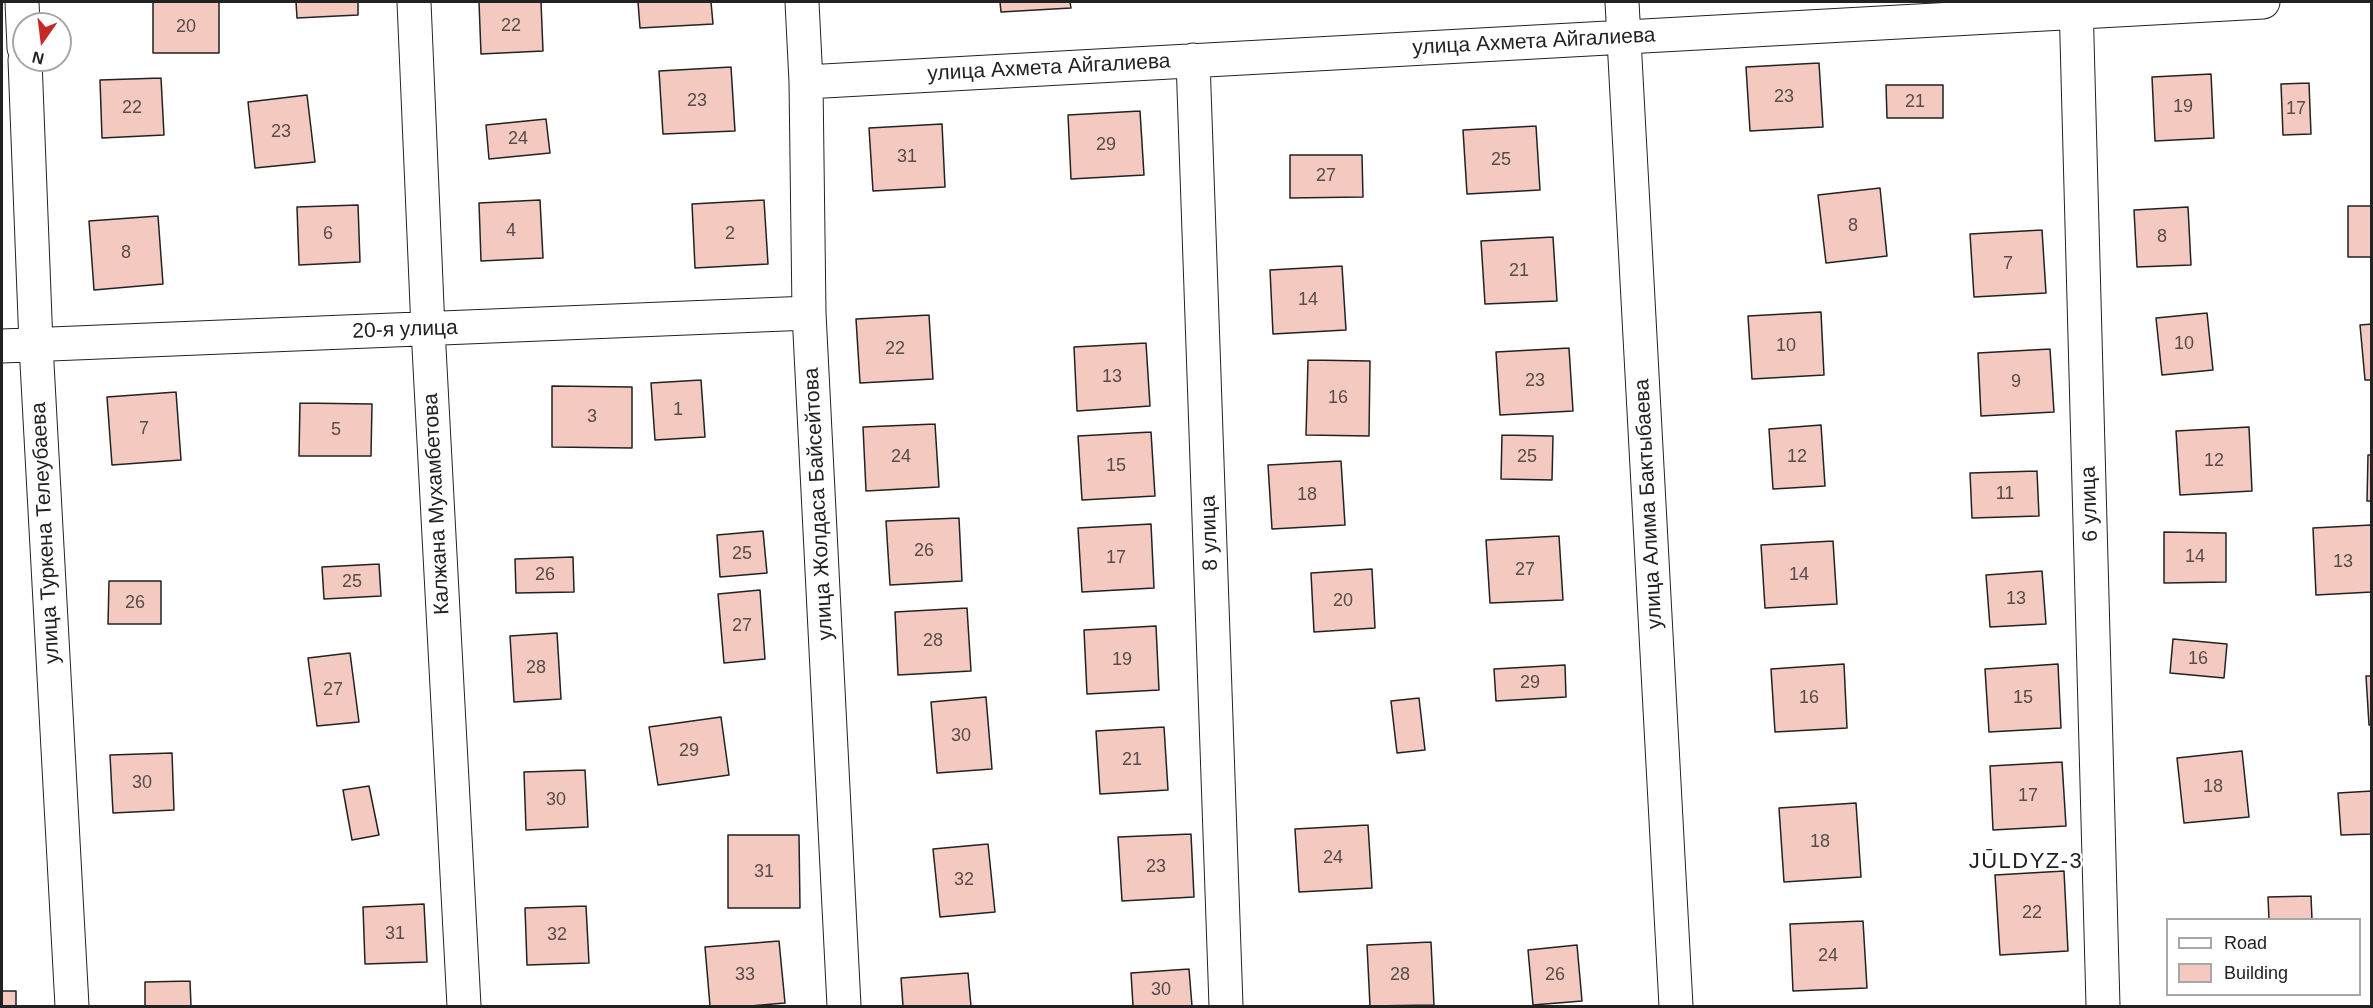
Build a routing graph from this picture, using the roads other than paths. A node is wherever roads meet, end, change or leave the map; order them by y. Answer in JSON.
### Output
{"nodes":[{"id":1,"x":414,"y":2,"type":"edge"},
{"id":2,"x":802,"y":2,"type":"edge"},
{"id":3,"x":1622,"y":2,"type":"edge"},
{"id":4,"x":2263,"y":2,"type":"edge"},
{"id":5,"x":2076,"y":7,"type":"edge"},
{"id":6,"x":1624,"y":37,"type":"junction"},
{"id":7,"x":1193,"y":60,"type":"junction"},
{"id":8,"x":25,"y":72,"type":"edge"},
{"id":9,"x":806,"y":82,"type":"junction"},
{"id":10,"x":809,"y":314,"type":"junction"},
{"id":11,"x":428,"y":329,"type":"junction"},
{"id":12,"x":36,"y":345,"type":"junction"},
{"id":13,"x":2,"y":346,"type":"edge"},
{"id":14,"x":72,"y":1006,"type":"edge"},
{"id":15,"x":464,"y":1006,"type":"edge"},
{"id":16,"x":844,"y":1006,"type":"edge"},
{"id":17,"x":1226,"y":1006,"type":"edge"},
{"id":18,"x":1676,"y":1006,"type":"edge"},
{"id":19,"x":2103,"y":1006,"type":"edge"}],
"edges":[{"from":1,"to":11,"type":"street","name":"Калжана Мухамбетова"},
{"from":2,"to":9,"type":"street","name":"улица Жолдаса Байсейтова"},
{"from":3,"to":6,"type":"street","name":"улица Алима Бактыбаева"},
{"from":4,"to":5,"type":"street","name":"улица Ахмета Айгалиева"},
{"from":5,"to":6,"type":"street","name":"улица Ахмета Айгалиева"},
{"from":5,"to":19,"type":"street","name":"6 улица"},
{"from":6,"to":7,"type":"street","name":"улица Ахмета Айгалиева"},
{"from":6,"to":18,"type":"street","name":"улица Алима Бактыбаева"},
{"from":7,"to":9,"type":"street","name":"улица Ахмета Айгалиева"},
{"from":7,"to":17,"type":"street","name":"8 улица"},
{"from":8,"to":12,"type":"street","name":"улица Туркена Телеубаева"},
{"from":9,"to":10,"type":"street","name":"улица Жолдаса Байсейтова"},
{"from":10,"to":11,"type":"street","name":"20-я улица"},
{"from":10,"to":16,"type":"street","name":"улица Жолдаса Байсейтова"},
{"from":11,"to":12,"type":"street","name":"20-я улица"},
{"from":11,"to":15,"type":"street","name":"Калжана Мухамбетова"},
{"from":12,"to":13,"type":"street","name":"20-я улица"},
{"from":12,"to":14,"type":"street","name":"улица Туркена Телеубаева"}]}
